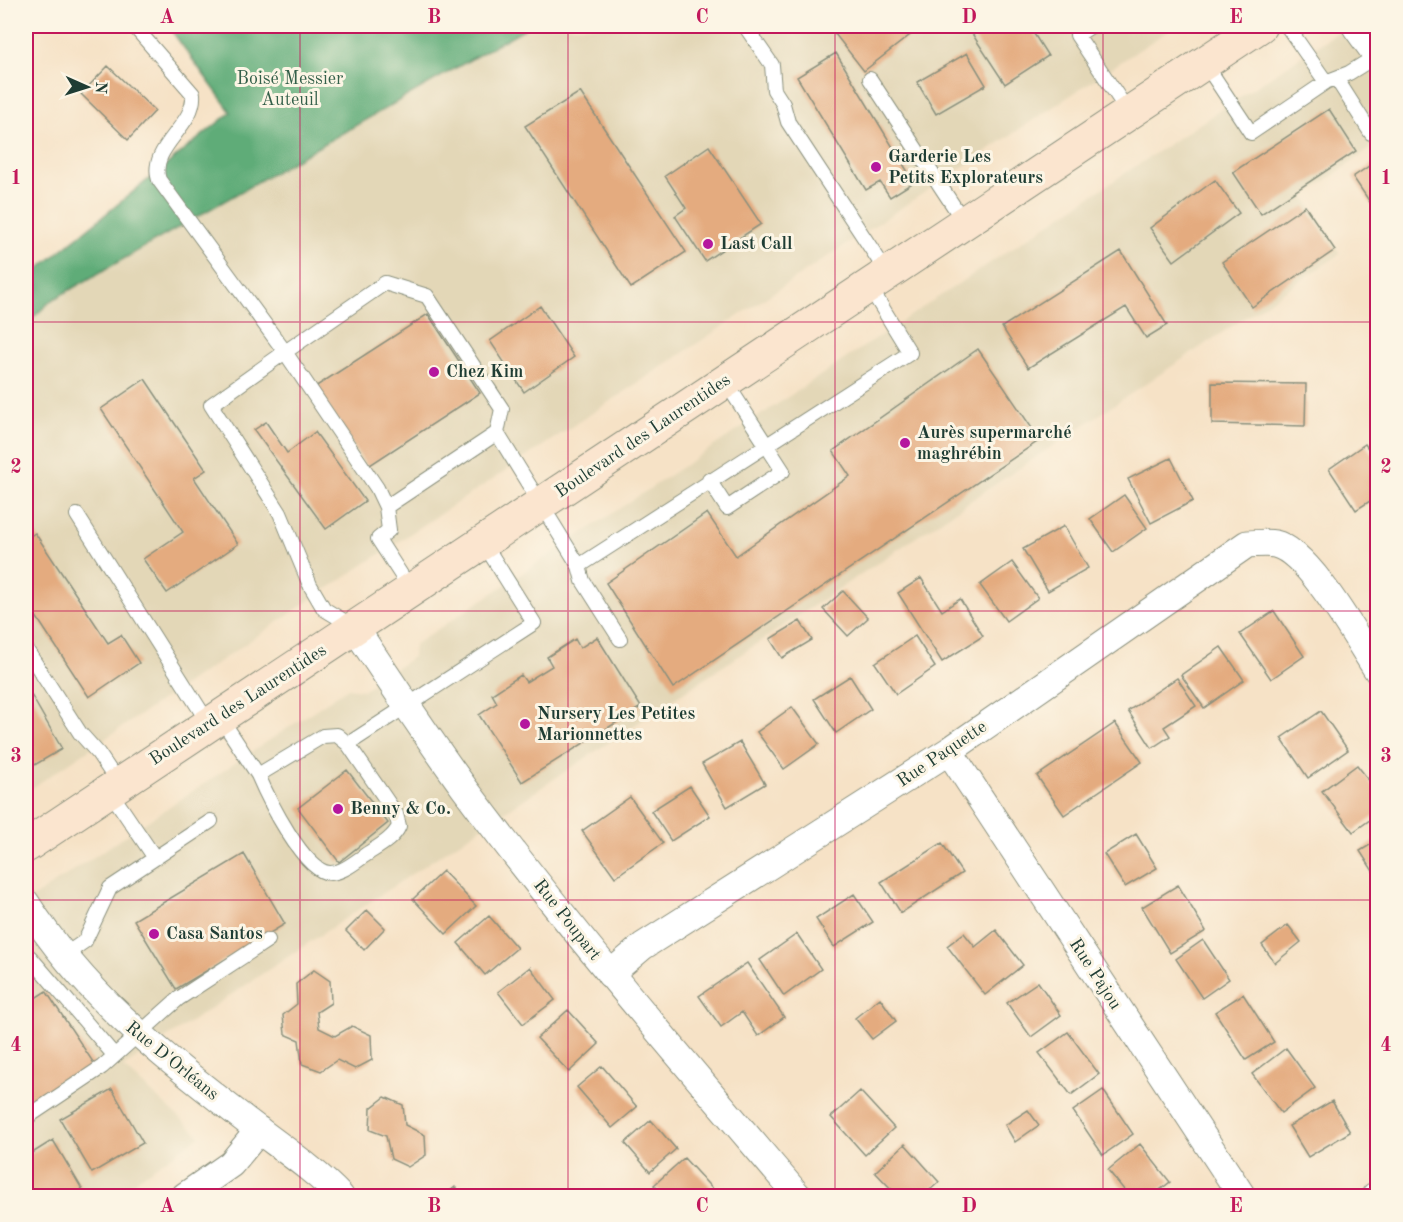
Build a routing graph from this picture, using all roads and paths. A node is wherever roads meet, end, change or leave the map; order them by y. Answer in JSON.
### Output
{"nodes":[{"id":1,"x":134,"y":26,"type":"edge"},
{"id":2,"x":746,"y":26,"type":"edge"},
{"id":3,"x":1091,"y":26,"type":"edge"},
{"id":4,"x":1260,"y":26,"type":"edge"},
{"id":5,"x":1287,"y":26,"type":"edge"},
{"id":6,"x":1359,"y":26,"type":"edge"},
{"id":7,"x":1377,"y":53,"type":"edge"},
{"id":8,"x":1204,"y":63,"type":"junction"},
{"id":9,"x":870,"y":79,"type":"dead end"},
{"id":10,"x":1331,"y":80,"type":"junction"},
{"id":11,"x":1129,"y":113,"type":"junction"},
{"id":12,"x":1371,"y":133,"type":"dead end"},
{"id":13,"x":964,"y":222,"type":"junction"},
{"id":14,"x":878,"y":280,"type":"junction"},
{"id":15,"x":285,"y":352,"type":"junction"},
{"id":16,"x":725,"y":381,"type":"junction"},
{"id":17,"x":496,"y":434,"type":"junction"},
{"id":18,"x":766,"y":447,"type":"junction"},
{"id":19,"x":709,"y":480,"type":"junction"},
{"id":20,"x":540,"y":505,"type":"junction"},
{"id":21,"x":386,"y":507,"type":"junction"},
{"id":22,"x":78,"y":514,"type":"dead end"},
{"id":23,"x":483,"y":542,"type":"junction"},
{"id":24,"x":579,"y":566,"type":"junction"},
{"id":25,"x":412,"y":590,"type":"junction"},
{"id":26,"x":356,"y":628,"type":"junction"},
{"id":27,"x":620,"y":639,"type":"dead end"},
{"id":28,"x":26,"y":649,"type":"edge"},
{"id":29,"x":1377,"y":671,"type":"edge"},
{"id":30,"x":408,"y":706,"type":"junction"},
{"id":31,"x":214,"y":721,"type":"junction"},
{"id":32,"x":348,"y":744,"type":"junction"},
{"id":33,"x":949,"y":751,"type":"junction"},
{"id":34,"x":258,"y":775,"type":"junction"},
{"id":35,"x":114,"y":787,"type":"junction"},
{"id":36,"x":211,"y":821,"type":"dead end"},
{"id":37,"x":26,"y":846,"type":"edge"},
{"id":38,"x":155,"y":858,"type":"junction"},
{"id":39,"x":26,"y":903,"type":"edge"},
{"id":40,"x":268,"y":940,"type":"dead end"},
{"id":41,"x":58,"y":949,"type":"junction"},
{"id":42,"x":28,"y":959,"type":"edge"},
{"id":43,"x":610,"y":974,"type":"junction"},
{"id":44,"x":137,"y":1034,"type":"junction"},
{"id":45,"x":114,"y":1055,"type":"junction"},
{"id":46,"x":26,"y":1118,"type":"edge"},
{"id":47,"x":259,"y":1130,"type":"junction"},
{"id":48,"x":185,"y":1197,"type":"edge"},
{"id":49,"x":340,"y":1197,"type":"edge"},
{"id":50,"x":798,"y":1197,"type":"edge"},
{"id":51,"x":1242,"y":1197,"type":"edge"}],
"edges":[{"from":1,"to":15,"type":"lane"},
{"from":2,"to":14,"type":"lane"},
{"from":3,"to":11,"type":"lane"},
{"from":4,"to":8,"type":"main road","name":"Boulevard des Laurentides"},
{"from":5,"to":10,"type":"lane"},
{"from":6,"to":7,"type":"street"},
{"from":7,"to":10,"type":"lane"},
{"from":8,"to":10,"type":"lane"},
{"from":8,"to":11,"type":"main road","name":"Boulevard des Laurentides"},
{"from":9,"to":13,"type":"lane"},
{"from":10,"to":12,"type":"lane"},
{"from":11,"to":13,"type":"main road","name":"Boulevard des Laurentides"},
{"from":13,"to":14,"type":"main road","name":"Boulevard des Laurentides"},
{"from":14,"to":16,"type":"main road","name":"Boulevard des Laurentides"},
{"from":14,"to":18,"type":"lane"},
{"from":15,"to":17,"type":"lane"},
{"from":15,"to":21,"type":"lane"},
{"from":15,"to":26,"type":"lane"},
{"from":16,"to":18,"type":"lane"},
{"from":16,"to":20,"type":"main road","name":"Boulevard des Laurentides"},
{"from":17,"to":20,"type":"lane"},
{"from":17,"to":21,"type":"lane"},
{"from":18,"to":19,"type":"lane"},
{"from":18,"to":19,"type":"lane"},
{"from":19,"to":24,"type":"lane"},
{"from":20,"to":23,"type":"main road","name":"Boulevard des Laurentides"},
{"from":20,"to":24,"type":"lane"},
{"from":21,"to":25,"type":"lane"},
{"from":22,"to":31,"type":"lane"},
{"from":23,"to":25,"type":"main road","name":"Boulevard des Laurentides"},
{"from":23,"to":30,"type":"lane"},
{"from":24,"to":27,"type":"lane"},
{"from":25,"to":26,"type":"main road","name":"Boulevard des Laurentides"},
{"from":26,"to":30,"type":"street","name":"Rue Poupart"},
{"from":26,"to":31,"type":"main road","name":"Boulevard des Laurentides"},
{"from":28,"to":35,"type":"lane"},
{"from":29,"to":33,"type":"street","name":"Rue Paquette"},
{"from":30,"to":32,"type":"lane"},
{"from":30,"to":43,"type":"street","name":"Rue Poupart"},
{"from":31,"to":34,"type":"lane"},
{"from":31,"to":35,"type":"main road","name":"Boulevard des Laurentides"},
{"from":32,"to":34,"type":"lane"},
{"from":32,"to":34,"type":"lane"},
{"from":33,"to":43,"type":"street","name":"Rue Paquette"},
{"from":33,"to":51,"type":"street","name":"Rue Pajou"},
{"from":35,"to":37,"type":"main road","name":"Boulevard des Laurentides"},
{"from":35,"to":38,"type":"lane"},
{"from":36,"to":38,"type":"lane"},
{"from":38,"to":41,"type":"lane"},
{"from":39,"to":41,"type":"street","name":"Rue D'Orléans"},
{"from":40,"to":44,"type":"lane"},
{"from":41,"to":42,"type":"lane"},
{"from":41,"to":44,"type":"street","name":"Rue D'Orléans"},
{"from":42,"to":45,"type":"lane"},
{"from":43,"to":50,"type":"street","name":"Rue Poupart"},
{"from":44,"to":45,"type":"lane"},
{"from":44,"to":47,"type":"street","name":"Rue D'Orléans"},
{"from":45,"to":46,"type":"lane"},
{"from":47,"to":48,"type":"street"},
{"from":47,"to":49,"type":"street","name":"Rue D'Orléans"}]}
